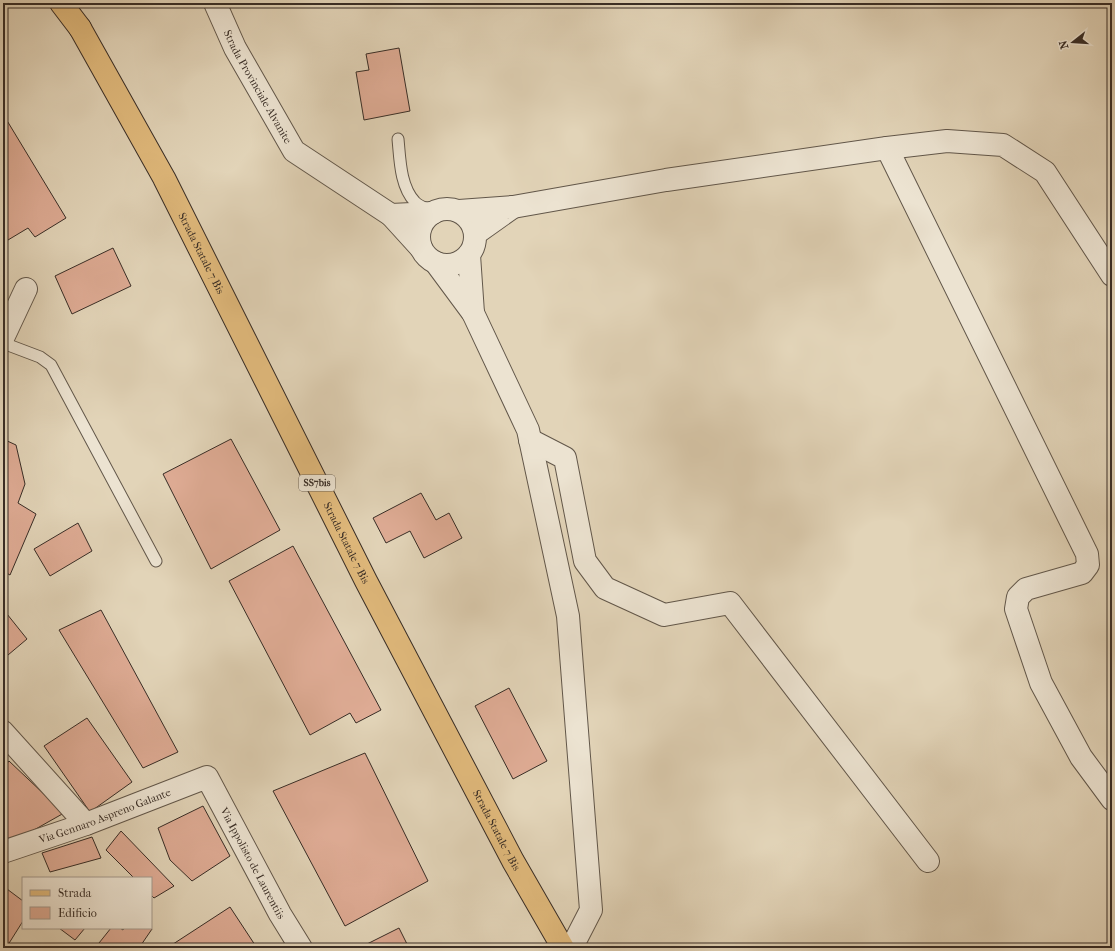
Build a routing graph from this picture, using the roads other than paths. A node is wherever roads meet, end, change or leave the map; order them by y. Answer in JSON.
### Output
{"nodes":[{"id":1,"x":61,"y":3,"type":"edge"},
{"id":2,"x":64,"y":3,"type":"edge"},
{"id":3,"x":215,"y":3,"type":"edge"},
{"id":4,"x":80,"y":28,"type":"junction"},
{"id":5,"x":398,"y":139,"type":"dead end"},
{"id":6,"x":887,"y":148,"type":"junction"},
{"id":7,"x":513,"y":207,"type":"junction"},
{"id":8,"x":459,"y":212,"type":"junction"},
{"id":9,"x":433,"y":213,"type":"junction"},
{"id":10,"x":391,"y":215,"type":"junction"},
{"id":11,"x":475,"y":234,"type":"junction"},
{"id":12,"x":469,"y":255,"type":"junction"},
{"id":13,"x":428,"y":256,"type":"junction"},
{"id":14,"x":1112,"y":275,"type":"edge"},
{"id":15,"x":26,"y":289,"type":"dead end"},
{"id":16,"x":473,"y":313,"type":"junction"},
{"id":17,"x":3,"y":338,"type":"edge"},
{"id":18,"x":3,"y":344,"type":"edge"},
{"id":19,"x":530,"y":440,"type":"junction"},
{"id":20,"x":156,"y":561,"type":"dead end"},
{"id":21,"x":3,"y":732,"type":"edge"},
{"id":22,"x":207,"y":777,"type":"joint"},
{"id":23,"x":1112,"y":799,"type":"edge"},
{"id":24,"x":86,"y":824,"type":"junction"},
{"id":25,"x":3,"y":852,"type":"edge"},
{"id":26,"x":928,"y":861,"type":"dead end"},
{"id":27,"x":564,"y":942,"type":"edge"},
{"id":28,"x":301,"y":948,"type":"edge"}],
"edges":[{"from":1,"to":4,"type":"main road","number":"SS7bis"},
{"from":2,"to":4,"type":"main road","number":"SS7bis"},
{"from":3,"to":10,"type":"street","name":"Strada Provinciale Alvanite"},
{"from":4,"to":27,"type":"main road","name":"Strada Statale 7 Bis","number":"SS7bis"},
{"from":5,"to":9,"type":"lane"},
{"from":6,"to":7,"type":"street"},
{"from":6,"to":14,"type":"street"},
{"from":6,"to":23,"type":"street"},
{"from":7,"to":8,"type":"street"},
{"from":7,"to":11,"type":"street"},
{"from":8,"to":9,"type":"street"},
{"from":8,"to":11,"type":"street"},
{"from":9,"to":10,"type":"street"},
{"from":9,"to":13,"type":"street"},
{"from":10,"to":13,"type":"street","name":"Strada Provinciale Alvanite"},
{"from":11,"to":12,"type":"street"},
{"from":12,"to":13,"type":"street"},
{"from":12,"to":16,"type":"street"},
{"from":13,"to":16,"type":"street","name":"Strada Provinciale Alvanite"},
{"from":15,"to":17,"type":"street"},
{"from":16,"to":19,"type":"street"},
{"from":18,"to":20,"type":"lane"},
{"from":19,"to":26,"type":"street"},
{"from":19,"to":27,"type":"street"},
{"from":21,"to":24,"type":"street"},
{"from":22,"to":24,"type":"street","name":"Via Gennaro Aspreno Galante"},
{"from":22,"to":28,"type":"street","name":"Via Ippolisto de Laurentiis"},
{"from":24,"to":25,"type":"street","name":"Via Gennaro Aspreno Galante"}]}
